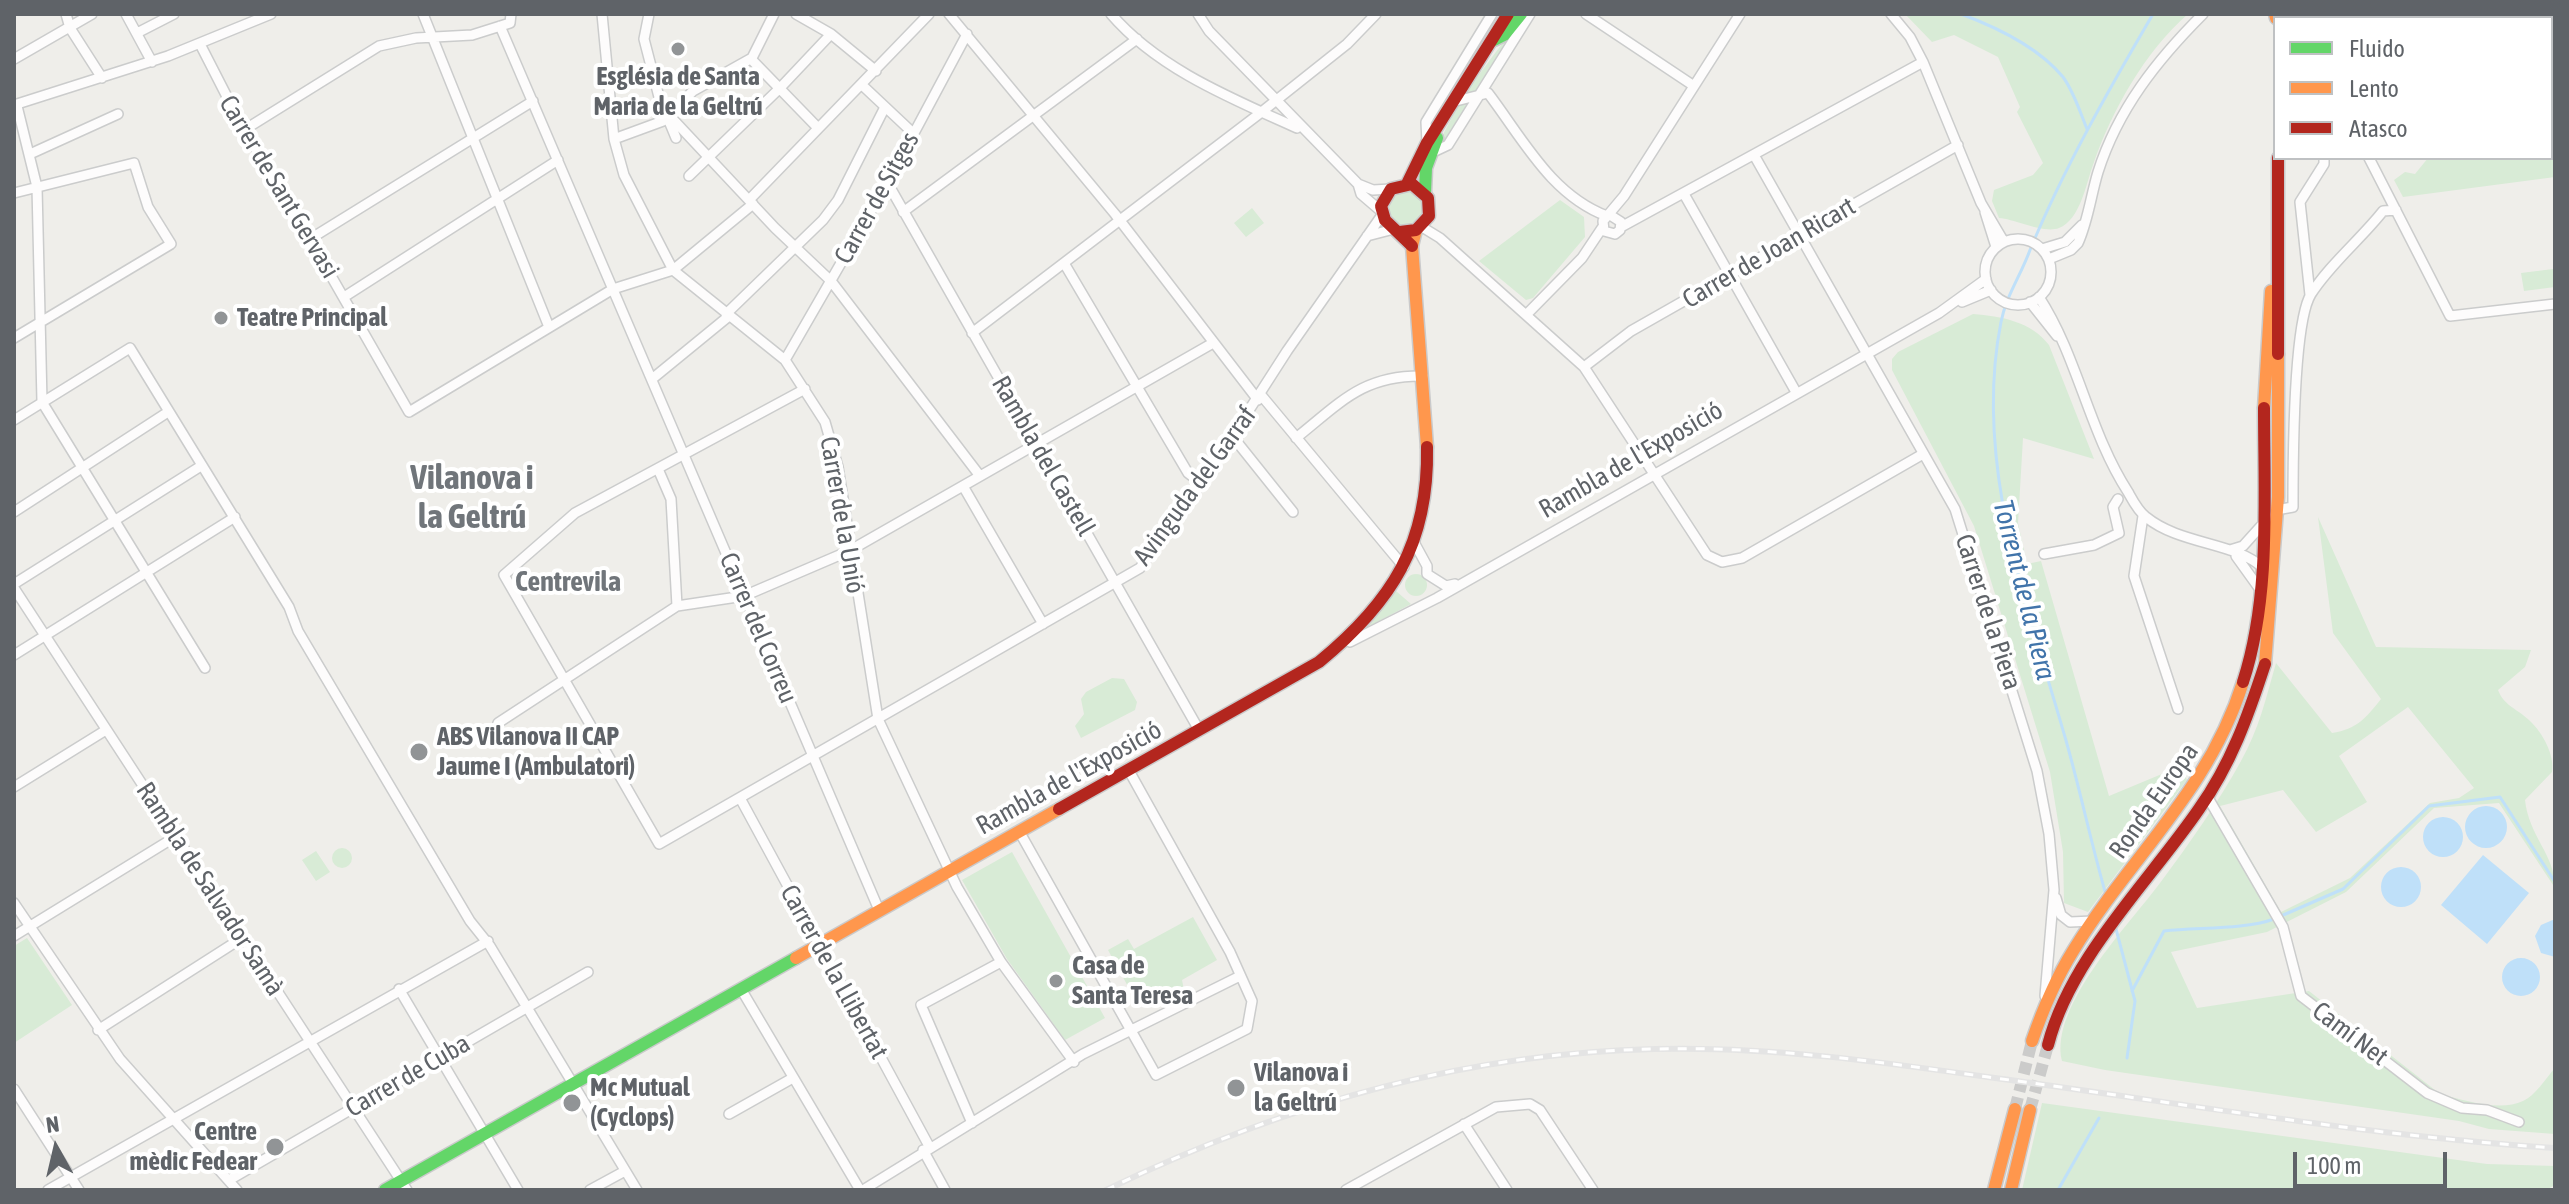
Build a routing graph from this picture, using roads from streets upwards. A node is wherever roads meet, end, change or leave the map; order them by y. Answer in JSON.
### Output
{"nodes":[{"id":1,"x":66,"y":14,"type":"edge"},
{"id":2,"x":92,"y":14,"type":"edge"},
{"id":3,"x":126,"y":14,"type":"edge"},
{"id":4,"x":174,"y":14,"type":"edge"},
{"id":5,"x":271,"y":14,"type":"edge"},
{"id":6,"x":423,"y":14,"type":"edge"},
{"id":7,"x":511,"y":14,"type":"edge"},
{"id":8,"x":602,"y":14,"type":"edge"},
{"id":9,"x":649,"y":14,"type":"edge"},
{"id":10,"x":774,"y":14,"type":"edge"},
{"id":11,"x":796,"y":14,"type":"edge"},
{"id":12,"x":929,"y":14,"type":"edge"},
{"id":13,"x":949,"y":14,"type":"edge"},
{"id":14,"x":1111,"y":14,"type":"edge"},
{"id":15,"x":1198,"y":14,"type":"edge"},
{"id":16,"x":1376,"y":14,"type":"edge"},
{"id":17,"x":1492,"y":14,"type":"edge"},
{"id":18,"x":1508,"y":14,"type":"edge"},
{"id":19,"x":1521,"y":14,"type":"edge"},
{"id":20,"x":1530,"y":14,"type":"edge"},
{"id":21,"x":1586,"y":14,"type":"edge"},
{"id":22,"x":1740,"y":14,"type":"edge"},
{"id":23,"x":1891,"y":14,"type":"edge"},
{"id":24,"x":2203,"y":14,"type":"edge"},
{"id":25,"x":500,"y":26,"type":"junction"},
{"id":26,"x":70,"y":28,"type":"junction"},
{"id":27,"x":137,"y":33,"type":"junction"},
{"id":28,"x":831,"y":34,"type":"junction"},
{"id":29,"x":967,"y":34,"type":"junction"},
{"id":30,"x":433,"y":39,"type":"junction"},
{"id":31,"x":1137,"y":39,"type":"junction"},
{"id":32,"x":1494,"y":40,"type":"junction"},
{"id":33,"x":200,"y":44,"type":"junction"},
{"id":34,"x":14,"y":59,"type":"edge"},
{"id":35,"x":751,"y":59,"type":"junction"},
{"id":36,"x":152,"y":62,"type":"junction"},
{"id":37,"x":1923,"y":62,"type":"junction"},
{"id":38,"x":876,"y":71,"type":"junction"},
{"id":39,"x":102,"y":78,"type":"junction"},
{"id":40,"x":862,"y":85,"type":"junction"},
{"id":41,"x":1694,"y":86,"type":"junction"},
{"id":42,"x":780,"y":88,"type":"junction"},
{"id":43,"x":1479,"y":93,"type":"junction"},
{"id":44,"x":1275,"y":98,"type":"junction"},
{"id":45,"x":533,"y":101,"type":"junction"},
{"id":46,"x":1452,"y":102,"type":"junction"},
{"id":47,"x":16,"y":106,"type":"edge"},
{"id":48,"x":885,"y":107,"type":"junction"},
{"id":49,"x":118,"y":114,"type":"dead end"},
{"id":50,"x":668,"y":114,"type":"junction"},
{"id":51,"x":1259,"y":114,"type":"junction"},
{"id":52,"x":1035,"y":117,"type":"junction"},
{"id":53,"x":818,"y":128,"type":"junction"},
{"id":54,"x":244,"y":130,"type":"junction"},
{"id":55,"x":1301,"y":130,"type":"junction"},
{"id":56,"x":913,"y":133,"type":"junction"},
{"id":57,"x":676,"y":138,"type":"dead end"},
{"id":58,"x":473,"y":139,"type":"junction"},
{"id":59,"x":614,"y":139,"type":"junction"},
{"id":60,"x":1958,"y":145,"type":"junction"},
{"id":61,"x":1429,"y":148,"type":"junction"},
{"id":62,"x":30,"y":154,"type":"junction"},
{"id":63,"x":1754,"y":155,"type":"junction"},
{"id":64,"x":709,"y":157,"type":"junction"},
{"id":65,"x":558,"y":160,"type":"junction"},
{"id":66,"x":2278,"y":160,"type":"edge"},
{"id":67,"x":2324,"y":160,"type":"edge"},
{"id":68,"x":2370,"y":160,"type":"edge"},
{"id":69,"x":689,"y":176,"type":"dead end"},
{"id":70,"x":887,"y":182,"type":"junction"},
{"id":71,"x":1358,"y":184,"type":"junction"},
{"id":72,"x":1407,"y":184,"type":"junction"},
{"id":73,"x":37,"y":187,"type":"junction"},
{"id":74,"x":1391,"y":189,"type":"junction"},
{"id":75,"x":1425,"y":192,"type":"junction"},
{"id":76,"x":14,"y":193,"type":"edge"},
{"id":77,"x":1684,"y":194,"type":"junction"},
{"id":78,"x":1624,"y":196,"type":"junction"},
{"id":79,"x":497,"y":200,"type":"junction"},
{"id":80,"x":751,"y":202,"type":"junction"},
{"id":81,"x":1584,"y":207,"type":"junction"},
{"id":82,"x":1430,"y":210,"type":"junction"},
{"id":83,"x":2396,"y":210,"type":"junction"},
{"id":84,"x":903,"y":212,"type":"junction"},
{"id":85,"x":1382,"y":213,"type":"junction"},
{"id":86,"x":1609,"y":215,"type":"junction"},
{"id":87,"x":1119,"y":223,"type":"junction"},
{"id":88,"x":1621,"y":224,"type":"junction"},
{"id":89,"x":2082,"y":225,"type":"junction"},
{"id":90,"x":1602,"y":227,"type":"junction"},
{"id":91,"x":1419,"y":228,"type":"junction"},
{"id":92,"x":1397,"y":230,"type":"junction"},
{"id":93,"x":1801,"y":234,"type":"junction"},
{"id":94,"x":1611,"y":235,"type":"junction"},
{"id":95,"x":1367,"y":236,"type":"junction"},
{"id":96,"x":1440,"y":238,"type":"junction"},
{"id":97,"x":310,"y":239,"type":"junction"},
{"id":98,"x":2004,"y":243,"type":"junction"},
{"id":99,"x":1412,"y":246,"type":"junction"},
{"id":100,"x":794,"y":247,"type":"junction"},
{"id":101,"x":1590,"y":247,"type":"junction"},
{"id":102,"x":2041,"y":248,"type":"junction"},
{"id":103,"x":2049,"y":259,"type":"junction"},
{"id":104,"x":2275,"y":259,"type":"junction"},
{"id":105,"x":1064,"y":263,"type":"junction"},
{"id":106,"x":673,"y":270,"type":"junction"},
{"id":107,"x":1730,"y":276,"type":"junction"},
{"id":108,"x":1986,"y":279,"type":"junction"},
{"id":109,"x":831,"y":281,"type":"junction"},
{"id":110,"x":614,"y":291,"type":"junction"},
{"id":111,"x":1993,"y":292,"type":"junction"},
{"id":112,"x":2310,"y":295,"type":"junction"},
{"id":113,"x":344,"y":297,"type":"junction"},
{"id":114,"x":2031,"y":301,"type":"junction"},
{"id":115,"x":2555,"y":304,"type":"edge"},
{"id":116,"x":1948,"y":308,"type":"junction"},
{"id":117,"x":728,"y":315,"type":"junction"},
{"id":118,"x":1526,"y":315,"type":"junction"},
{"id":119,"x":39,"y":323,"type":"junction"},
{"id":120,"x":549,"y":327,"type":"junction"},
{"id":121,"x":972,"y":333,"type":"junction"},
{"id":122,"x":14,"y":338,"type":"edge"},
{"id":123,"x":1213,"y":343,"type":"junction"},
{"id":124,"x":1868,"y":353,"type":"junction"},
{"id":125,"x":785,"y":360,"type":"junction"},
{"id":126,"x":1584,"y":367,"type":"junction"},
{"id":127,"x":1423,"y":376,"type":"junction"},
{"id":128,"x":652,"y":379,"type":"junction"},
{"id":129,"x":1137,"y":386,"type":"junction"},
{"id":130,"x":805,"y":389,"type":"junction"},
{"id":131,"x":1796,"y":392,"type":"junction"},
{"id":132,"x":1259,"y":398,"type":"junction"},
{"id":133,"x":42,"y":402,"type":"junction"},
{"id":134,"x":168,"y":412,"type":"junction"},
{"id":135,"x":14,"y":420,"type":"edge"},
{"id":136,"x":1233,"y":437,"type":"junction"},
{"id":137,"x":1296,"y":438,"type":"junction"},
{"id":138,"x":1036,"y":444,"type":"junction"},
{"id":139,"x":1923,"y":454,"type":"junction"},
{"id":140,"x":685,"y":455,"type":"junction"},
{"id":141,"x":201,"y":466,"type":"junction"},
{"id":142,"x":83,"y":467,"type":"junction"},
{"id":143,"x":658,"y":469,"type":"junction"},
{"id":144,"x":1654,"y":473,"type":"junction"},
{"id":145,"x":980,"y":476,"type":"junction"},
{"id":146,"x":1201,"y":483,"type":"junction"},
{"id":147,"x":963,"y":486,"type":"junction"},
{"id":148,"x":2264,"y":487,"type":"junction"},
{"id":149,"x":2118,"y":499,"type":"dead end"},
{"id":150,"x":2277,"y":504,"type":"junction"},
{"id":151,"x":14,"y":512,"type":"edge"},
{"id":152,"x":1293,"y":512,"type":"dead end"},
{"id":153,"x":2143,"y":516,"type":"junction"},
{"id":154,"x":235,"y":517,"type":"junction"},
{"id":155,"x":113,"y":521,"type":"junction"},
{"id":156,"x":2261,"y":526,"type":"junction"},
{"id":157,"x":1415,"y":544,"type":"junction"},
{"id":158,"x":849,"y":551,"type":"junction"},
{"id":159,"x":2229,"y":552,"type":"junction"},
{"id":160,"x":2044,"y":554,"type":"dead end"},
{"id":161,"x":2255,"y":560,"type":"junction"},
{"id":162,"x":1404,"y":567,"type":"junction"},
{"id":163,"x":145,"y":572,"type":"junction"},
{"id":164,"x":2274,"y":578,"type":"junction"},
{"id":165,"x":1459,"y":583,"type":"junction"},
{"id":166,"x":1116,"y":584,"type":"junction"},
{"id":167,"x":14,"y":586,"type":"edge"},
{"id":168,"x":2259,"y":588,"type":"junction"},
{"id":169,"x":744,"y":596,"type":"junction"},
{"id":170,"x":679,"y":606,"type":"junction"},
{"id":171,"x":1043,"y":624,"type":"junction"},
{"id":172,"x":44,"y":635,"type":"junction"},
{"id":173,"x":1336,"y":650,"type":"junction"},
{"id":174,"x":14,"y":655,"type":"edge"},
{"id":175,"x":205,"y":668,"type":"dead end"},
{"id":176,"x":564,"y":680,"type":"junction"},
{"id":177,"x":2178,"y":709,"type":"dead end"},
{"id":178,"x":878,"y":719,"type":"junction"},
{"id":179,"x":498,"y":723,"type":"dead end"},
{"id":180,"x":106,"y":730,"type":"junction"},
{"id":181,"x":1199,"y":730,"type":"junction"},
{"id":182,"x":813,"y":756,"type":"junction"},
{"id":183,"x":1128,"y":769,"type":"junction"},
{"id":184,"x":14,"y":787,"type":"edge"},
{"id":185,"x":740,"y":798,"type":"junction"},
{"id":186,"x":2204,"y":802,"type":"junction"},
{"id":187,"x":1019,"y":831,"type":"junction"},
{"id":188,"x":175,"y":837,"type":"junction"},
{"id":189,"x":948,"y":871,"type":"junction"},
{"id":190,"x":2054,"y":890,"type":"junction"},
{"id":191,"x":14,"y":903,"type":"edge"},
{"id":192,"x":879,"y":910,"type":"junction"},
{"id":193,"x":2098,"y":918,"type":"junction"},
{"id":194,"x":31,"y":926,"type":"junction"},
{"id":195,"x":14,"y":936,"type":"edge"},
{"id":196,"x":242,"y":938,"type":"junction"},
{"id":197,"x":488,"y":941,"type":"junction"},
{"id":198,"x":818,"y":945,"type":"junction"},
{"id":199,"x":1001,"y":962,"type":"junction"},
{"id":200,"x":588,"y":972,"type":"dead end"},
{"id":201,"x":1238,"y":977,"type":"junction"},
{"id":202,"x":399,"y":989,"type":"junction"},
{"id":203,"x":741,"y":989,"type":"junction"},
{"id":204,"x":2044,"y":1006,"type":"junction"},
{"id":205,"x":527,"y":1008,"type":"junction"},
{"id":206,"x":98,"y":1030,"type":"junction"},
{"id":207,"x":1132,"y":1031,"type":"junction"},
{"id":208,"x":310,"y":1041,"type":"junction"},
{"id":209,"x":2032,"y":1041,"type":"tunnel mouth"},
{"id":210,"x":2048,"y":1045,"type":"tunnel mouth"},
{"id":211,"x":439,"y":1059,"type":"junction"},
{"id":212,"x":1074,"y":1062,"type":"junction"},
{"id":213,"x":791,"y":1079,"type":"junction"},
{"id":214,"x":574,"y":1083,"type":"junction"},
{"id":215,"x":14,"y":1089,"type":"edge"},
{"id":216,"x":353,"y":1108,"type":"junction"},
{"id":217,"x":2015,"y":1109,"type":"tunnel mouth"},
{"id":218,"x":2030,"y":1110,"type":"tunnel mouth"},
{"id":219,"x":729,"y":1114,"type":"dead end"},
{"id":220,"x":171,"y":1119,"type":"junction"},
{"id":221,"x":2519,"y":1122,"type":"dead end"},
{"id":222,"x":972,"y":1123,"type":"junction"},
{"id":223,"x":1464,"y":1124,"type":"junction"},
{"id":224,"x":484,"y":1134,"type":"junction"},
{"id":225,"x":926,"y":1148,"type":"junction"},
{"id":226,"x":625,"y":1171,"type":"junction"},
{"id":227,"x":70,"y":1176,"type":"junction"},
{"id":228,"x":229,"y":1180,"type":"junction"},
{"id":229,"x":404,"y":1185,"type":"edge"},
{"id":230,"x":863,"y":1189,"type":"edge"},
{"id":231,"x":48,"y":1190,"type":"edge"},
{"id":232,"x":79,"y":1190,"type":"edge"},
{"id":233,"x":237,"y":1190,"type":"edge"},
{"id":234,"x":385,"y":1190,"type":"edge"},
{"id":235,"x":518,"y":1190,"type":"edge"},
{"id":236,"x":590,"y":1190,"type":"edge"},
{"id":237,"x":637,"y":1190,"type":"edge"},
{"id":238,"x":945,"y":1190,"type":"edge"},
{"id":239,"x":1346,"y":1190,"type":"edge"},
{"id":240,"x":1507,"y":1190,"type":"edge"},
{"id":241,"x":1593,"y":1190,"type":"edge"},
{"id":242,"x":1994,"y":1190,"type":"edge"},
{"id":243,"x":2011,"y":1190,"type":"edge"}],
"edges":[{"from":1,"to":26,"type":"street"},
{"from":2,"to":26,"type":"street"},
{"from":3,"to":27,"type":"street"},
{"from":4,"to":27,"type":"street"},
{"from":5,"to":33,"type":"street"},
{"from":6,"to":30,"type":"street"},
{"from":7,"to":25,"type":"street"},
{"from":8,"to":59,"type":"street","name":"Carrer de la Unió"},
{"from":9,"to":50,"type":"street"},
{"from":10,"to":35,"type":"street"},
{"from":11,"to":28,"type":"street"},
{"from":12,"to":38,"type":"street"},
{"from":13,"to":29,"type":"street"},
{"from":14,"to":31,"type":"street"},
{"from":15,"to":44,"type":"street"},
{"from":16,"to":44,"type":"street"},
{"from":17,"to":61,"type":"street"},
{"from":18,"to":32,"type":"street"},
{"from":19,"to":32,"type":"street"},
{"from":20,"to":43,"type":"street"},
{"from":21,"to":41,"type":"street"},
{"from":22,"to":41,"type":"street"},
{"from":23,"to":37,"type":"street"},
{"from":24,"to":89,"type":"street"},
{"from":25,"to":30,"type":"street"},
{"from":25,"to":45,"type":"street","name":"Carrer del Correu"},
{"from":26,"to":34,"type":"street"},
{"from":26,"to":39,"type":"street"},
{"from":27,"to":36,"type":"street"},
{"from":28,"to":38,"type":"street"},
{"from":28,"to":42,"type":"street"},
{"from":29,"to":52,"type":"street"},
{"from":29,"to":56,"type":"street","name":"Carrer de Sitges"},
{"from":30,"to":54,"type":"street"},
{"from":30,"to":58,"type":"street"},
{"from":31,"to":51,"type":"street"},
{"from":31,"to":52,"type":"street"},
{"from":32,"to":46,"type":"street"},
{"from":33,"to":36,"type":"street"},
{"from":33,"to":54,"type":"street","name":"Carrer de Sant Gervasi"},
{"from":35,"to":42,"type":"street"},
{"from":35,"to":50,"type":"street"},
{"from":36,"to":39,"type":"street"},
{"from":37,"to":60,"type":"street"},
{"from":37,"to":63,"type":"street"},
{"from":38,"to":40,"type":"street"},
{"from":39,"to":47,"type":"street"},
{"from":40,"to":48,"type":"street"},
{"from":40,"to":53,"type":"street"},
{"from":41,"to":78,"type":"street"},
{"from":42,"to":53,"type":"street"},
{"from":42,"to":64,"type":"street"},
{"from":43,"to":46,"type":"street"},
{"from":43,"to":61,"type":"street"},
{"from":43,"to":81,"type":"street"},
{"from":44,"to":51,"type":"street"},
{"from":44,"to":55,"type":"street"},
{"from":45,"to":58,"type":"street"},
{"from":45,"to":65,"type":"street","name":"Carrer del Correu"},
{"from":46,"to":61,"type":"street"},
{"from":47,"to":62,"type":"street"},
{"from":48,"to":56,"type":"street"},
{"from":48,"to":100,"type":"street"},
{"from":49,"to":62,"type":"street"},
{"from":50,"to":57,"type":"street"},
{"from":50,"to":59,"type":"street"},
{"from":50,"to":64,"type":"street"},
{"from":51,"to":55,"type":"street"},
{"from":51,"to":87,"type":"street"},
{"from":52,"to":84,"type":"street"},
{"from":52,"to":87,"type":"street"},
{"from":53,"to":80,"type":"street"},
{"from":54,"to":97,"type":"street","name":"Carrer de Sant Gervasi"},
{"from":55,"to":71,"type":"street"},
{"from":56,"to":70,"type":"street","name":"Carrer de Sitges"},
{"from":58,"to":79,"type":"street"},
{"from":58,"to":97,"type":"street"},
{"from":59,"to":106,"type":"street","name":"Carrer de la Unió"},
{"from":60,"to":93,"type":"street","name":"Carrer de Joan Ricart"},
{"from":60,"to":98,"type":"street"},
{"from":61,"to":72,"type":"street"},
{"from":61,"to":75,"type":"street"},
{"from":62,"to":73,"type":"street"},
{"from":63,"to":77,"type":"street"},
{"from":63,"to":93,"type":"street","name":"Carrer de la Piera"},
{"from":64,"to":69,"type":"street"},
{"from":64,"to":80,"type":"street"},
{"from":65,"to":79,"type":"street"},
{"from":65,"to":110,"type":"street","name":"Carrer del Correu"},
{"from":66,"to":104,"type":"street","name":"Ronda Europa"},
{"from":67,"to":112,"type":"street"},
{"from":68,"to":83,"type":"street"},
{"from":70,"to":84,"type":"street","name":"Rambla del Castell"},
{"from":70,"to":109,"type":"street","name":"Carrer de Sitges"},
{"from":71,"to":74,"type":"street"},
{"from":71,"to":85,"type":"street"},
{"from":72,"to":74,"type":"street"},
{"from":72,"to":75,"type":"street"},
{"from":73,"to":76,"type":"street"},
{"from":73,"to":119,"type":"street"},
{"from":73,"to":119,"type":"street"},
{"from":74,"to":85,"type":"street"},
{"from":75,"to":82,"type":"street"},
{"from":77,"to":88,"type":"street"},
{"from":77,"to":107,"type":"street"},
{"from":78,"to":86,"type":"street"},
{"from":78,"to":88,"type":"street"},
{"from":79,"to":113,"type":"street"},
{"from":79,"to":120,"type":"street"},
{"from":80,"to":100,"type":"street"},
{"from":80,"to":106,"type":"street"},
{"from":81,"to":86,"type":"street"},
{"from":81,"to":90,"type":"street"},
{"from":82,"to":91,"type":"street"},
{"from":82,"to":96,"type":"street"},
{"from":83,"to":112,"type":"street"},
{"from":83,"to":115,"type":"street"},
{"from":84,"to":121,"type":"street","name":"Rambla del Castell"},
{"from":85,"to":92,"type":"street"},
{"from":85,"to":95,"type":"street","name":"Avinguda del Garraf"},
{"from":86,"to":88,"type":"street"},
{"from":86,"to":90,"type":"street"},
{"from":87,"to":105,"type":"street"},
{"from":87,"to":123,"type":"street"},
{"from":88,"to":94,"type":"street"},
{"from":89,"to":102,"type":"street"},
{"from":89,"to":103,"type":"street"},
{"from":90,"to":94,"type":"street"},
{"from":90,"to":101,"type":"street"},
{"from":91,"to":92,"type":"street"},
{"from":91,"to":96,"type":"street"},
{"from":91,"to":99,"type":"street","name":"Rambla de l'Exposició"},
{"from":92,"to":95,"type":"street"},
{"from":92,"to":99,"type":"street"},
{"from":93,"to":107,"type":"street","name":"Carrer de Joan Ricart"},
{"from":93,"to":124,"type":"street","name":"Carrer de la Piera"},
{"from":94,"to":101,"type":"street"},
{"from":95,"to":132,"type":"street","name":"Avinguda del Garraf"},
{"from":96,"to":118,"type":"street"},
{"from":97,"to":113,"type":"street","name":"Carrer de Sant Gervasi"},
{"from":98,"to":102,"type":"street"},
{"from":98,"to":108,"type":"street"},
{"from":99,"to":127,"type":"street","name":"Rambla de l'Exposició"},
{"from":100,"to":109,"type":"street"},
{"from":100,"to":117,"type":"street"},
{"from":101,"to":118,"type":"street"},
{"from":102,"to":103,"type":"street"},
{"from":103,"to":114,"type":"street"},
{"from":104,"to":148,"type":"street","name":"Ronda Europa"},
{"from":104,"to":150,"type":"street","name":"Ronda Europa"},
{"from":105,"to":121,"type":"street"},
{"from":105,"to":129,"type":"street"},
{"from":106,"to":110,"type":"street"},
{"from":106,"to":117,"type":"street","name":"Carrer de la Unió"},
{"from":107,"to":126,"type":"street","name":"Carrer de Joan Ricart"},
{"from":107,"to":131,"type":"street"},
{"from":108,"to":111,"type":"street"},
{"from":108,"to":116,"type":"street","name":"Rambla de l'Exposició"},
{"from":109,"to":125,"type":"street","name":"Carrer de Sitges"},
{"from":109,"to":145,"type":"street"},
{"from":110,"to":120,"type":"street"},
{"from":110,"to":128,"type":"street","name":"Carrer del Correu"},
{"from":111,"to":114,"type":"street"},
{"from":111,"to":116,"type":"street","name":"Rambla de l'Exposició"},
{"from":112,"to":150,"type":"street"},
{"from":113,"to":120,"type":"street","name":"Carrer de Sant Gervasi"},
{"from":114,"to":153,"type":"street"},
{"from":116,"to":124,"type":"street","name":"Rambla de l'Exposició"},
{"from":117,"to":125,"type":"street","name":"Carrer de la Unió"},
{"from":117,"to":128,"type":"street"},
{"from":118,"to":126,"type":"street"},
{"from":119,"to":122,"type":"street"},
{"from":119,"to":133,"type":"street"},
{"from":121,"to":138,"type":"street","name":"Rambla del Castell"},
{"from":123,"to":129,"type":"street"},
{"from":123,"to":132,"type":"street"},
{"from":124,"to":131,"type":"street","name":"Rambla de l'Exposició"},
{"from":124,"to":139,"type":"street","name":"Carrer de la Piera"},
{"from":125,"to":130,"type":"street","name":"Carrer de la Unió"},
{"from":126,"to":144,"type":"street"},
{"from":127,"to":137,"type":"street"},
{"from":127,"to":157,"type":"street","name":"Rambla de l'Exposició"},
{"from":128,"to":140,"type":"street","name":"Carrer del Correu"},
{"from":129,"to":138,"type":"street"},
{"from":129,"to":146,"type":"street"},
{"from":130,"to":140,"type":"street"},
{"from":130,"to":158,"type":"street","name":"Carrer de la Unió"},
{"from":131,"to":144,"type":"street","name":"Rambla de l'Exposició"},
{"from":132,"to":136,"type":"street","name":"Avinguda del Garraf"},
{"from":132,"to":137,"type":"street"},
{"from":133,"to":134,"type":"street"},
{"from":133,"to":135,"type":"street"},
{"from":133,"to":142,"type":"street"},
{"from":134,"to":141,"type":"street"},
{"from":134,"to":142,"type":"street"},
{"from":136,"to":146,"type":"street","name":"Avinguda del Garraf"},
{"from":136,"to":152,"type":"street"},
{"from":137,"to":162,"type":"street"},
{"from":138,"to":145,"type":"street"},
{"from":138,"to":166,"type":"street","name":"Rambla del Castell"},
{"from":139,"to":144,"type":"street"},
{"from":139,"to":190,"type":"street","name":"Carrer de la Piera"},
{"from":140,"to":143,"type":"street"},
{"from":140,"to":169,"type":"street","name":"Carrer del Correu"},
{"from":141,"to":154,"type":"street"},
{"from":141,"to":155,"type":"street"},
{"from":142,"to":151,"type":"street"},
{"from":142,"to":155,"type":"street"},
{"from":143,"to":170,"type":"street"},
{"from":143,"to":176,"type":"street"},
{"from":144,"to":165,"type":"street","name":"Rambla de l'Exposició"},
{"from":145,"to":147,"type":"street"},
{"from":146,"to":166,"type":"street","name":"Avinguda del Garraf"},
{"from":147,"to":158,"type":"street"},
{"from":147,"to":171,"type":"street"},
{"from":148,"to":150,"type":"street"},
{"from":148,"to":156,"type":"street","name":"Ronda Europa"},
{"from":149,"to":160,"type":"street"},
{"from":150,"to":161,"type":"street","name":"Ronda Europa"},
{"from":150,"to":164,"type":"street","name":"Ronda Europa"},
{"from":153,"to":159,"type":"street"},
{"from":153,"to":177,"type":"street"},
{"from":154,"to":163,"type":"street"},
{"from":154,"to":197,"type":"street"},
{"from":155,"to":163,"type":"street"},
{"from":155,"to":167,"type":"street"},
{"from":156,"to":159,"type":"street"},
{"from":156,"to":161,"type":"street","name":"Ronda Europa"},
{"from":157,"to":162,"type":"street","name":"Rambla de l'Exposició"},
{"from":157,"to":165,"type":"street"},
{"from":158,"to":169,"type":"street"},
{"from":158,"to":178,"type":"street","name":"Carrer de la Unió"},
{"from":159,"to":161,"type":"street"},
{"from":159,"to":168,"type":"street"},
{"from":161,"to":164,"type":"street"},
{"from":161,"to":168,"type":"street","name":"Ronda Europa"},
{"from":162,"to":173,"type":"street","name":"Rambla de l'Exposició"},
{"from":163,"to":172,"type":"street"},
{"from":163,"to":175,"type":"street"},
{"from":164,"to":186,"type":"street","name":"Ronda Europa"},
{"from":165,"to":173,"type":"street","name":"Rambla de l'Exposició"},
{"from":166,"to":171,"type":"street","name":"Avinguda del Garraf"},
{"from":166,"to":181,"type":"street","name":"Rambla del Castell"},
{"from":167,"to":172,"type":"street","name":"Rambla de Salvador Samà"},
{"from":168,"to":193,"type":"street","name":"Ronda Europa"},
{"from":169,"to":170,"type":"street"},
{"from":169,"to":182,"type":"street","name":"Carrer del Correu"},
{"from":170,"to":176,"type":"street"},
{"from":171,"to":178,"type":"street","name":"Avinguda del Garraf"},
{"from":172,"to":174,"type":"street"},
{"from":172,"to":180,"type":"street","name":"Rambla de Salvador Samà"},
{"from":173,"to":181,"type":"street","name":"Rambla de l'Exposició"},
{"from":176,"to":179,"type":"street"},
{"from":176,"to":185,"type":"street","name":"Avinguda del Garraf"},
{"from":178,"to":182,"type":"street","name":"Avinguda del Garraf"},
{"from":178,"to":189,"type":"street","name":"Carrer de la Unió"},
{"from":180,"to":184,"type":"street"},
{"from":180,"to":188,"type":"street","name":"Rambla de Salvador Samà"},
{"from":181,"to":183,"type":"street","name":"Rambla de l'Exposició"},
{"from":182,"to":185,"type":"street","name":"Avinguda del Garraf"},
{"from":182,"to":192,"type":"street","name":"Carrer del Correu"},
{"from":183,"to":187,"type":"street","name":"Rambla de l'Exposició"},
{"from":183,"to":201,"type":"street"},
{"from":185,"to":198,"type":"street","name":"Carrer de la Llibertat"},
{"from":186,"to":210,"type":"street","name":"Ronda Europa"},
{"from":186,"to":221,"type":"street","name":"Camí Net"},
{"from":187,"to":189,"type":"street","name":"Rambla de l'Exposició"},
{"from":187,"to":207,"type":"street"},
{"from":188,"to":194,"type":"street"},
{"from":188,"to":196,"type":"street","name":"Rambla de Salvador Samà"},
{"from":189,"to":192,"type":"street","name":"Rambla de l'Exposició"},
{"from":189,"to":199,"type":"street","name":"Carrer de la Unió"},
{"from":190,"to":193,"type":"street","name":"Carrer de la Piera"},
{"from":190,"to":204,"type":"street","name":"Carrer de la Piera"},
{"from":191,"to":194,"type":"street"},
{"from":192,"to":198,"type":"street","name":"Rambla de l'Exposició"},
{"from":193,"to":204,"type":"street","name":"Ronda Europa"},
{"from":194,"to":195,"type":"street"},
{"from":194,"to":206,"type":"street"},
{"from":196,"to":206,"type":"street"},
{"from":196,"to":208,"type":"street","name":"Rambla de Salvador Samà"},
{"from":197,"to":202,"type":"street"},
{"from":197,"to":205,"type":"street"},
{"from":198,"to":203,"type":"street","name":"Rambla de l'Exposició"},
{"from":198,"to":225,"type":"street","name":"Carrer de la Llibertat"},
{"from":199,"to":212,"type":"street","name":"Carrer de la Unió"},
{"from":199,"to":222,"type":"street"},
{"from":200,"to":205,"type":"street","name":"Carrer de Cuba"},
{"from":201,"to":207,"type":"street"},
{"from":201,"to":207,"type":"street"},
{"from":202,"to":208,"type":"street"},
{"from":202,"to":211,"type":"street"},
{"from":203,"to":213,"type":"street"},
{"from":203,"to":214,"type":"street","name":"Rambla de l'Exposició"},
{"from":204,"to":209,"type":"street","name":"Ronda Europa"},
{"from":205,"to":211,"type":"street","name":"Carrer de Cuba"},
{"from":205,"to":214,"type":"street"},
{"from":206,"to":220,"type":"street"},
{"from":207,"to":212,"type":"street"},
{"from":208,"to":216,"type":"street","name":"Rambla de Salvador Samà"},
{"from":208,"to":220,"type":"street"},
{"from":211,"to":216,"type":"street","name":"Carrer de Cuba"},
{"from":211,"to":224,"type":"street"},
{"from":212,"to":222,"type":"street"},
{"from":213,"to":219,"type":"street"},
{"from":213,"to":230,"type":"street"},
{"from":214,"to":224,"type":"street","name":"Rambla de l'Exposició"},
{"from":214,"to":226,"type":"street"},
{"from":215,"to":227,"type":"street"},
{"from":216,"to":228,"type":"street","name":"Carrer de Cuba"},
{"from":216,"to":229,"type":"street","name":"Rambla de Salvador Samà"},
{"from":217,"to":242,"type":"street"},
{"from":218,"to":243,"type":"street"},
{"from":220,"to":227,"type":"street"},
{"from":220,"to":228,"type":"street"},
{"from":222,"to":225,"type":"street"},
{"from":223,"to":239,"type":"street"},
{"from":223,"to":240,"type":"street"},
{"from":223,"to":241,"type":"street"},
{"from":224,"to":229,"type":"street","name":"Rambla de l'Exposició"},
{"from":224,"to":235,"type":"street"},
{"from":225,"to":230,"type":"street"},
{"from":225,"to":238,"type":"street","name":"Carrer de la Llibertat"},
{"from":226,"to":236,"type":"street"},
{"from":226,"to":237,"type":"street"},
{"from":227,"to":231,"type":"street"},
{"from":227,"to":232,"type":"street"},
{"from":228,"to":233,"type":"street"},
{"from":229,"to":234,"type":"street","name":"Rambla de l'Exposició"}]}
